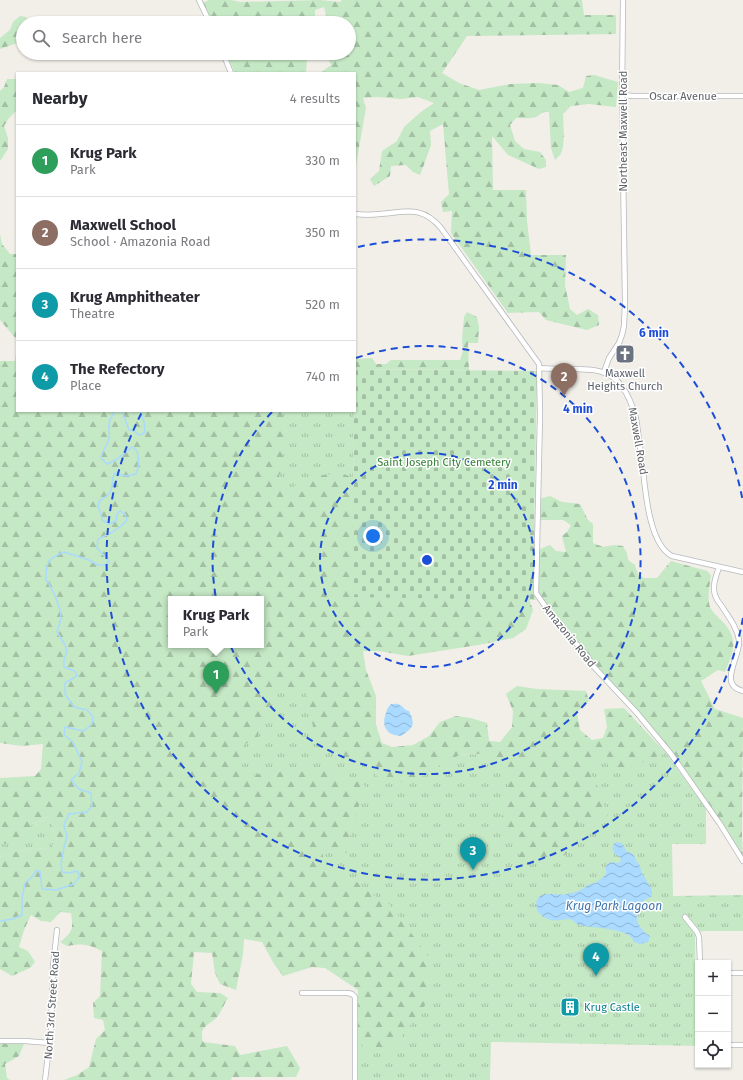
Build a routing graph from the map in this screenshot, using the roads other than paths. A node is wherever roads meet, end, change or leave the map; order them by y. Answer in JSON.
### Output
{"nodes":[{"id":1,"x":200,"y":0,"type":"edge"},
{"id":2,"x":623,"y":0,"type":"edge"},
{"id":3,"x":207,"y":16,"type":"edge"},
{"id":4,"x":226,"y":60,"type":"edge"},
{"id":5,"x":232,"y":72,"type":"edge"},
{"id":6,"x":622,"y":95,"type":"junction"},
{"id":7,"x":743,"y":96,"type":"edge"},
{"id":8,"x":356,"y":214,"type":"edge"},
{"id":9,"x":539,"y":368,"type":"junction"},
{"id":10,"x":604,"y":372,"type":"junction"},
{"id":11,"x":719,"y":567,"type":"junction"},
{"id":12,"x":743,"y":572,"type":"edge"},
{"id":13,"x":743,"y":691,"type":"edge"},
{"id":14,"x":743,"y":861,"type":"edge"},
{"id":15,"x":685,"y":917,"type":"dead end"},
{"id":16,"x":57,"y":930,"type":"dead end"},
{"id":17,"x":700,"y":960,"type":"edge"},
{"id":18,"x":731,"y":973,"type":"edge"},
{"id":19,"x":743,"y":973,"type":"edge"},
{"id":20,"x":302,"y":993,"type":"dead end"},
{"id":21,"x":0,"y":1041,"type":"edge"},
{"id":22,"x":50,"y":1043,"type":"junction"},
{"id":23,"x":731,"y":1045,"type":"edge"},
{"id":24,"x":743,"y":1045,"type":"edge"},
{"id":25,"x":45,"y":1080,"type":"edge"},
{"id":26,"x":355,"y":1080,"type":"edge"}],
"edges":[{"from":1,"to":3,"type":"street"},
{"from":2,"to":6,"type":"street","name":"Northeast Maxwell Road"},
{"from":4,"to":5,"type":"street"},
{"from":6,"to":7,"type":"street","name":"Oscar Avenue"},
{"from":6,"to":10,"type":"street","name":"Northeast Maxwell Road"},
{"from":8,"to":9,"type":"street","name":"Amazonia Road"},
{"from":9,"to":10,"type":"street"},
{"from":9,"to":14,"type":"street","name":"Amazonia Road"},
{"from":10,"to":11,"type":"street","name":"Maxwell Road"},
{"from":11,"to":12,"type":"street","name":"Maxwell Road"},
{"from":11,"to":13,"type":"street"},
{"from":15,"to":17,"type":"street"},
{"from":16,"to":22,"type":"street","name":"North 3rd Street Road"},
{"from":18,"to":19,"type":"street"},
{"from":20,"to":26,"type":"street"},
{"from":21,"to":22,"type":"street"},
{"from":22,"to":25,"type":"street","name":"North 3rd Street Road"},
{"from":23,"to":24,"type":"street"}]}
